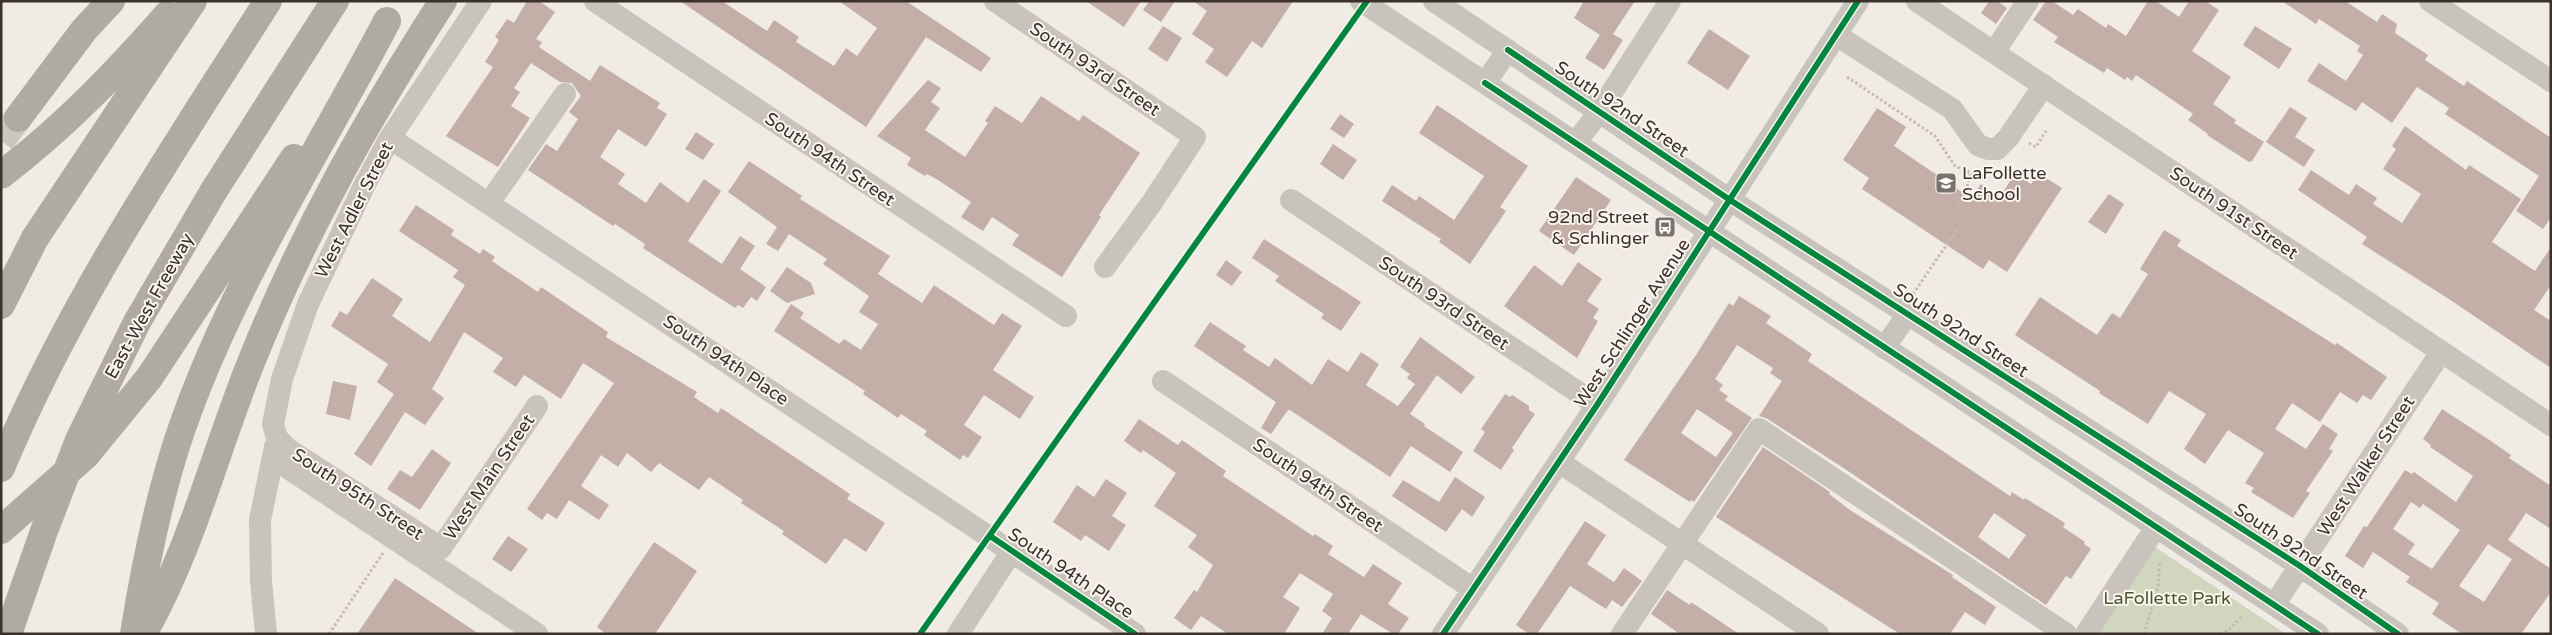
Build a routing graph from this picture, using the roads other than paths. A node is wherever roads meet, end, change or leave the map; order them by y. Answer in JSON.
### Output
{"nodes":[{"id":1,"x":111,"y":1,"type":"edge"},
{"id":2,"x":180,"y":1,"type":"edge"},
{"id":3,"x":194,"y":1,"type":"edge"},
{"id":4,"x":268,"y":1,"type":"edge"},
{"id":5,"x":335,"y":1,"type":"edge"},
{"id":6,"x":444,"y":1,"type":"edge"},
{"id":7,"x":481,"y":1,"type":"edge"},
{"id":8,"x":595,"y":1,"type":"edge"},
{"id":9,"x":994,"y":1,"type":"edge"},
{"id":10,"x":1361,"y":1,"type":"edge"},
{"id":11,"x":1434,"y":1,"type":"edge"},
{"id":12,"x":1670,"y":1,"type":"edge"},
{"id":13,"x":1858,"y":1,"type":"edge"},
{"id":14,"x":1917,"y":1,"type":"edge"},
{"id":15,"x":2028,"y":1,"type":"edge"},
{"id":16,"x":2430,"y":1,"type":"edge"},
{"id":17,"x":393,"y":11,"type":"edge"},
{"id":18,"x":1836,"y":35,"type":"junction"},
{"id":19,"x":1508,"y":50,"type":"junction"},
{"id":20,"x":1994,"y":52,"type":"junction"},
{"id":21,"x":2551,"y":81,"type":"edge"},
{"id":22,"x":1485,"y":83,"type":"junction"},
{"id":23,"x":2044,"y":85,"type":"junction"},
{"id":24,"x":565,"y":94,"type":"dead end"},
{"id":25,"x":1600,"y":111,"type":"junction"},
{"id":26,"x":18,"y":118,"type":"tunnel mouth"},
{"id":27,"x":390,"y":138,"type":"junction"},
{"id":28,"x":1576,"y":142,"type":"junction"},
{"id":29,"x":1,"y":175,"type":"edge"},
{"id":30,"x":1291,"y":200,"type":"dead end"},
{"id":31,"x":1730,"y":200,"type":"junction"},
{"id":32,"x":490,"y":203,"type":"junction"},
{"id":33,"x":1709,"y":233,"type":"junction"},
{"id":34,"x":1105,"y":267,"type":"dead end"},
{"id":35,"x":1911,"y":304,"type":"junction"},
{"id":36,"x":1,"y":306,"type":"edge"},
{"id":37,"x":1066,"y":316,"type":"dead end"},
{"id":38,"x":1884,"y":348,"type":"junction"},
{"id":39,"x":2441,"y":352,"type":"junction"},
{"id":40,"x":1163,"y":381,"type":"dead end"},
{"id":41,"x":1597,"y":405,"type":"junction"},
{"id":42,"x":537,"y":406,"type":"dead end"},
{"id":43,"x":2551,"y":425,"type":"edge"},
{"id":44,"x":275,"y":448,"type":"junction"},
{"id":45,"x":1559,"y":462,"type":"junction"},
{"id":46,"x":1,"y":468,"type":"edge"},
{"id":47,"x":2156,"y":527,"type":"junction"},
{"id":48,"x":1,"y":530,"type":"edge"},
{"id":49,"x":1682,"y":544,"type":"junction"},
{"id":50,"x":441,"y":548,"type":"joint"},
{"id":51,"x":1012,"y":551,"type":"junction"},
{"id":52,"x":2300,"y":566,"type":"junction"},
{"id":53,"x":1473,"y":588,"type":"junction"},
{"id":54,"x":2274,"y":605,"type":"junction"},
{"id":55,"x":8,"y":634,"type":"edge"},
{"id":56,"x":134,"y":634,"type":"edge"},
{"id":57,"x":143,"y":634,"type":"edge"},
{"id":58,"x":266,"y":634,"type":"edge"},
{"id":59,"x":537,"y":634,"type":"edge"},
{"id":60,"x":958,"y":634,"type":"edge"},
{"id":61,"x":1135,"y":634,"type":"edge"},
{"id":62,"x":1443,"y":634,"type":"edge"},
{"id":63,"x":1622,"y":634,"type":"edge"},
{"id":64,"x":1818,"y":634,"type":"edge"},
{"id":65,"x":2066,"y":634,"type":"edge"},
{"id":66,"x":2086,"y":634,"type":"edge"},
{"id":67,"x":2318,"y":634,"type":"edge"},
{"id":68,"x":2398,"y":634,"type":"edge"}],
"edges":[{"from":1,"to":26,"type":"highway"},
{"from":2,"to":29,"type":"highway"},
{"from":3,"to":36,"type":"highway"},
{"from":4,"to":46,"type":"highway"},
{"from":5,"to":55,"type":"highway","name":"East-West Freeway"},
{"from":6,"to":57,"type":"highway"},
{"from":7,"to":27,"type":"street","name":"West Adler Street"},
{"from":8,"to":37,"type":"street","name":"South 94th Street"},
{"from":9,"to":34,"type":"street","name":"South 93rd Street"},
{"from":10,"to":22,"type":"street"},
{"from":11,"to":19,"type":"street","name":"South 92nd Street"},
{"from":12,"to":25,"type":"street"},
{"from":13,"to":18,"type":"street","name":"West Schlinger Avenue"},
{"from":14,"to":20,"type":"street","name":"South 91st Street"},
{"from":15,"to":20,"type":"street"},
{"from":16,"to":21,"type":"street"},
{"from":17,"to":48,"type":"highway"},
{"from":17,"to":56,"type":"highway"},
{"from":18,"to":23,"type":"street"},
{"from":18,"to":31,"type":"street","name":"West Schlinger Avenue"},
{"from":19,"to":22,"type":"street"},
{"from":19,"to":25,"type":"street","name":"South 92nd Street"},
{"from":20,"to":23,"type":"street","name":"South 91st Street"},
{"from":22,"to":28,"type":"street"},
{"from":23,"to":39,"type":"street","name":"South 91st Street"},
{"from":24,"to":32,"type":"street"},
{"from":25,"to":28,"type":"street"},
{"from":25,"to":31,"type":"street","name":"South 92nd Street"},
{"from":27,"to":32,"type":"street","name":"South 94th Place"},
{"from":27,"to":44,"type":"street","name":"West Adler Street"},
{"from":28,"to":33,"type":"street"},
{"from":30,"to":41,"type":"street","name":"South 93rd Street"},
{"from":31,"to":33,"type":"street","name":"West Schlinger Avenue"},
{"from":31,"to":35,"type":"street","name":"South 92nd Street"},
{"from":32,"to":51,"type":"street","name":"South 94th Place"},
{"from":33,"to":38,"type":"street"},
{"from":33,"to":41,"type":"street","name":"West Schlinger Avenue"},
{"from":35,"to":38,"type":"street"},
{"from":35,"to":52,"type":"street","name":"South 92nd Street"},
{"from":38,"to":47,"type":"street"},
{"from":39,"to":43,"type":"street","name":"South 91st Street"},
{"from":39,"to":52,"type":"street","name":"West Walker Street"},
{"from":40,"to":53,"type":"street","name":"South 94th Street"},
{"from":41,"to":45,"type":"street","name":"West Schlinger Avenue"},
{"from":42,"to":50,"type":"street","name":"West Main Street"},
{"from":44,"to":50,"type":"street","name":"South 95th Street"},
{"from":44,"to":58,"type":"street","name":"West Adler Street"},
{"from":44,"to":59,"type":"street"},
{"from":45,"to":49,"type":"street"},
{"from":45,"to":53,"type":"street","name":"West Schlinger Avenue"},
{"from":47,"to":54,"type":"street"},
{"from":47,"to":66,"type":"street"},
{"from":49,"to":63,"type":"street"},
{"from":49,"to":64,"type":"street"},
{"from":49,"to":65,"type":"street"},
{"from":51,"to":60,"type":"street"},
{"from":51,"to":61,"type":"street","name":"South 94th Place"},
{"from":52,"to":54,"type":"street","name":"West Walker Street"},
{"from":52,"to":68,"type":"street","name":"South 92nd Street"},
{"from":53,"to":62,"type":"street","name":"West Schlinger Avenue"},
{"from":54,"to":67,"type":"street"}]}
